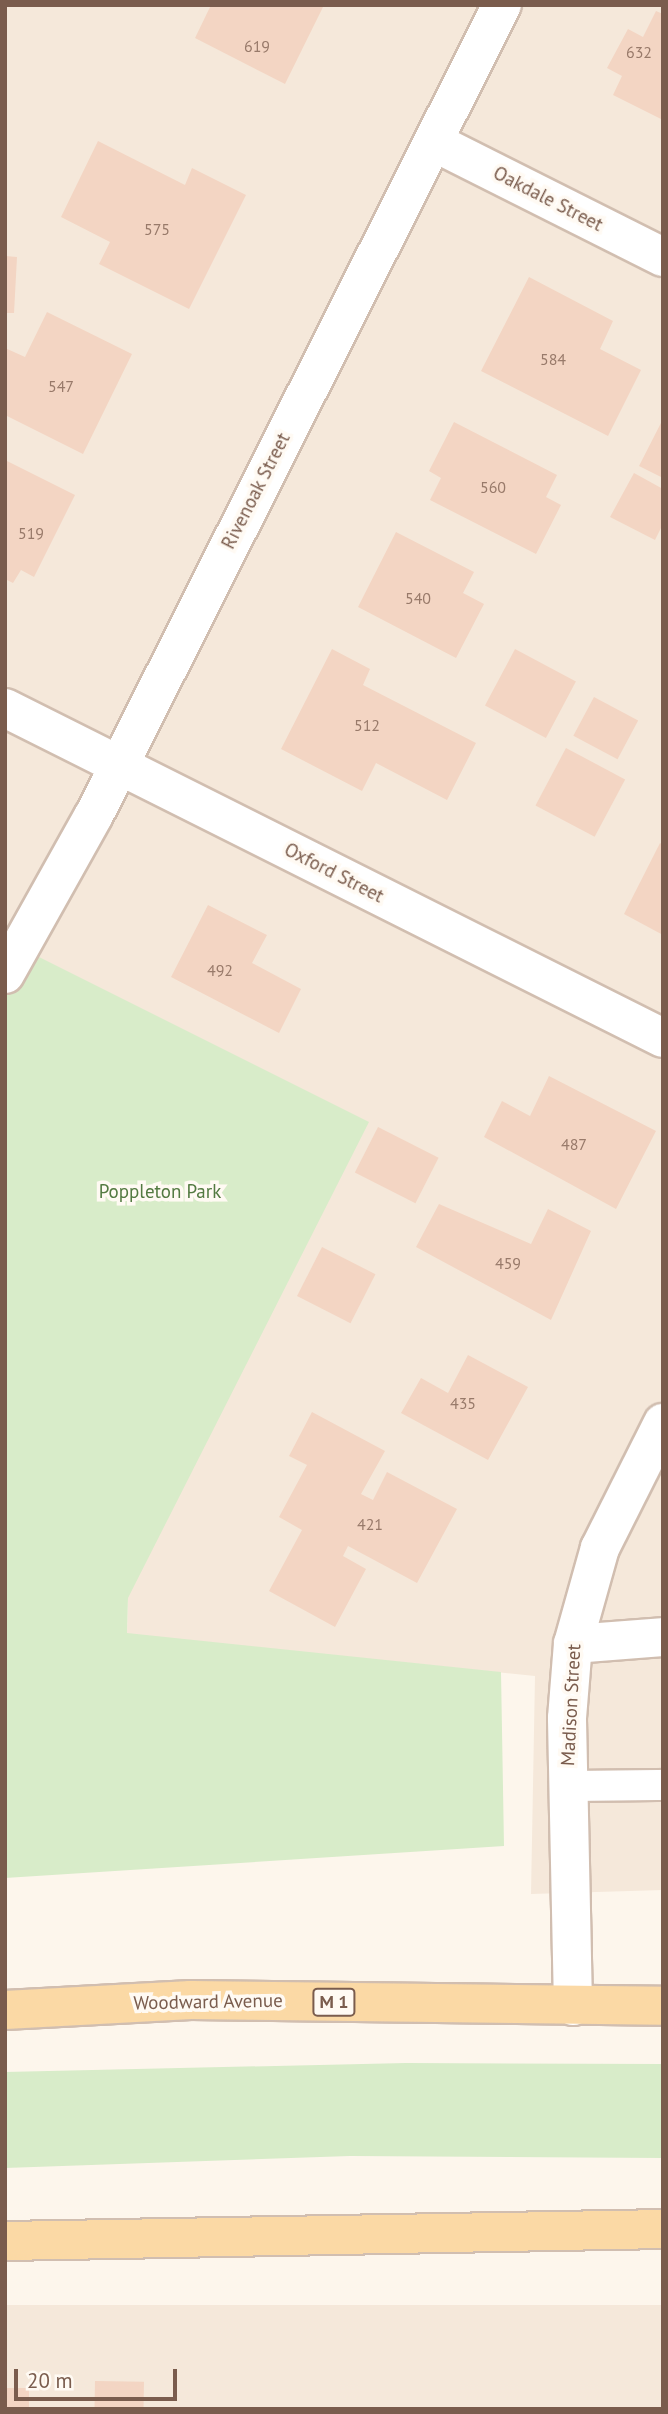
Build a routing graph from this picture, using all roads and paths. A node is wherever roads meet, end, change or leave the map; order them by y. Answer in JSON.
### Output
{"nodes":[{"id":1,"x":502,"y":5,"type":"edge"},
{"id":2,"x":433,"y":142,"type":"junction"},
{"id":3,"x":663,"y":257,"type":"edge"},
{"id":4,"x":5,"y":708,"type":"edge"},
{"id":5,"x":118,"y":765,"type":"junction"},
{"id":6,"x":5,"y":974,"type":"edge"},
{"id":7,"x":663,"y":1038,"type":"edge"},
{"id":8,"x":663,"y":1423,"type":"edge"},
{"id":9,"x":663,"y":1637,"type":"edge"},
{"id":10,"x":573,"y":1644,"type":"junction"},
{"id":11,"x":663,"y":1785,"type":"edge"},
{"id":12,"x":567,"y":1786,"type":"junction"},
{"id":13,"x":573,"y":2006,"type":"junction"},
{"id":14,"x":663,"y":2006,"type":"edge"},
{"id":15,"x":5,"y":2010,"type":"edge"},
{"id":16,"x":663,"y":2229,"type":"edge"},
{"id":17,"x":5,"y":2241,"type":"edge"}],
"edges":[{"from":1,"to":2,"type":"street","name":"Rivenoak Street"},
{"from":2,"to":3,"type":"street","name":"Oakdale Street"},
{"from":2,"to":5,"type":"street","name":"Rivenoak Street"},
{"from":4,"to":5,"type":"street","name":"Oxford Street"},
{"from":5,"to":6,"type":"street","name":"Rivenoak Street"},
{"from":5,"to":7,"type":"street","name":"Oxford Street"},
{"from":8,"to":10,"type":"street","name":"Madison Street"},
{"from":9,"to":10,"type":"street"},
{"from":10,"to":12,"type":"street","name":"Madison Street"},
{"from":11,"to":12,"type":"lane"},
{"from":12,"to":13,"type":"street","name":"Madison Street"},
{"from":13,"to":14,"type":"main road","name":"Woodward Avenue","number":"M 1"},
{"from":13,"to":15,"type":"main road","name":"Woodward Avenue","number":"M 1"},
{"from":16,"to":17,"type":"main road"}]}
